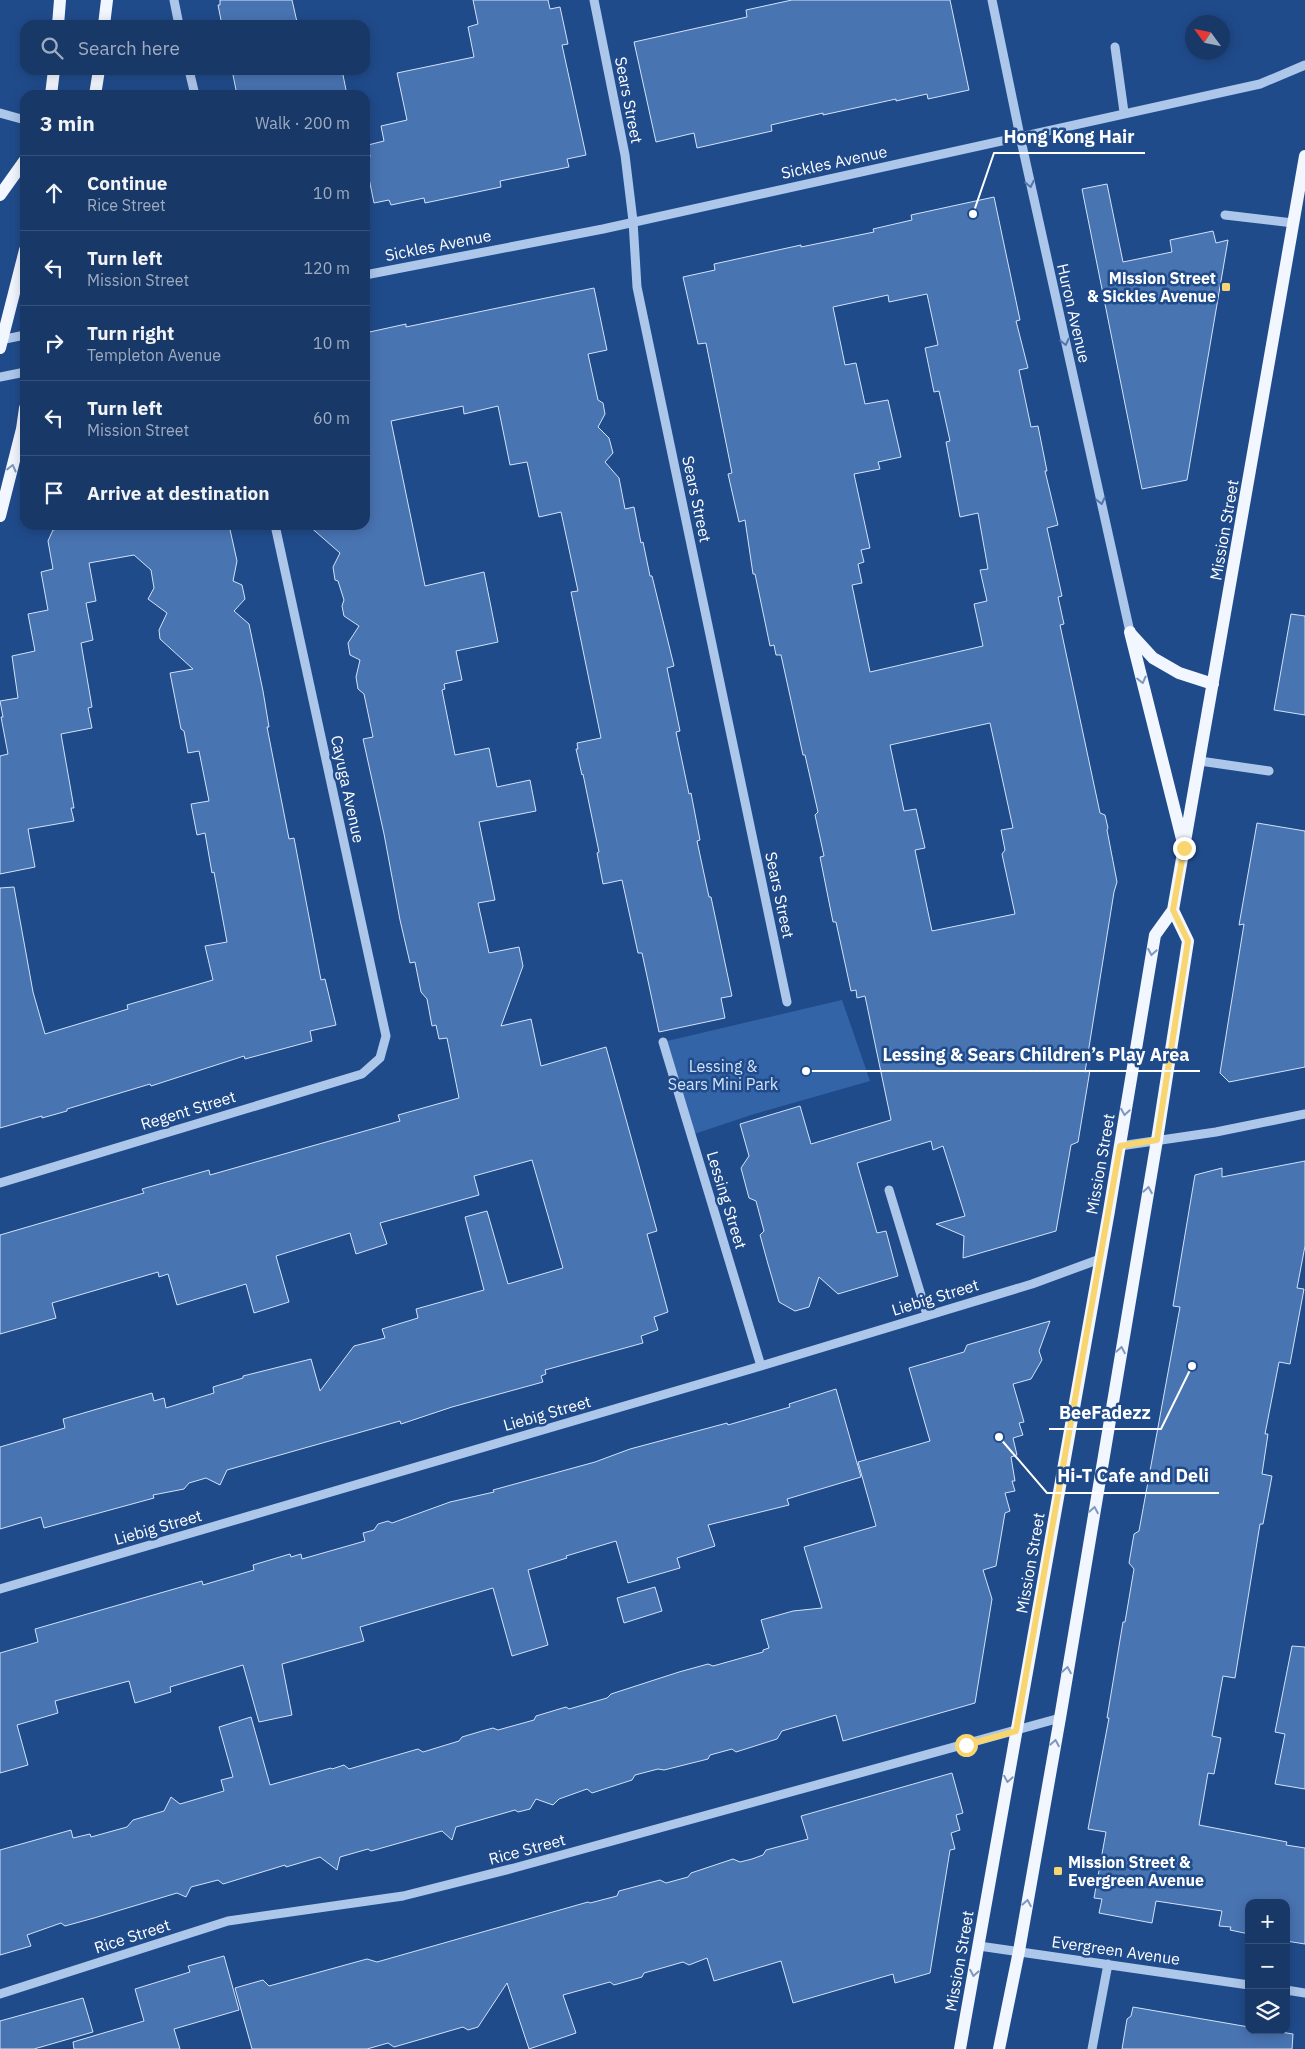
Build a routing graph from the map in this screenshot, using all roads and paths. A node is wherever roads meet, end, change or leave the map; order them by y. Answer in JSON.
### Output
{"nodes":[{"id":1,"x":60,"y":0,"type":"edge"},
{"id":2,"x":107,"y":0,"type":"edge"},
{"id":3,"x":174,"y":0,"type":"edge"},
{"id":4,"x":594,"y":0,"type":"edge"},
{"id":5,"x":992,"y":0,"type":"edge"},
{"id":6,"x":58,"y":20,"type":"edge"},
{"id":7,"x":105,"y":20,"type":"edge"},
{"id":8,"x":178,"y":20,"type":"edge"},
{"id":9,"x":1115,"y":47,"type":"dead end"},
{"id":10,"x":1305,"y":65,"type":"edge"},
{"id":11,"x":54,"y":75,"type":"edge"},
{"id":12,"x":98,"y":75,"type":"edge"},
{"id":13,"x":190,"y":75,"type":"edge"},
{"id":14,"x":52,"y":90,"type":"edge"},
{"id":15,"x":96,"y":90,"type":"edge"},
{"id":16,"x":194,"y":90,"type":"edge"},
{"id":17,"x":1124,"y":112,"type":"junction"},
{"id":18,"x":0,"y":113,"type":"edge"},
{"id":19,"x":20,"y":119,"type":"edge"},
{"id":20,"x":1020,"y":136,"type":"junction"},
{"id":21,"x":1305,"y":156,"type":"edge"},
{"id":22,"x":20,"y":167,"type":"edge"},
{"id":23,"x":1302,"y":186,"type":"edge"},
{"id":24,"x":0,"y":195,"type":"edge"},
{"id":25,"x":1225,"y":216,"type":"dead end"},
{"id":26,"x":633,"y":221,"type":"junction"},
{"id":27,"x":1293,"y":223,"type":"junction"},
{"id":28,"x":20,"y":269,"type":"edge"},
{"id":29,"x":370,"y":274,"type":"edge"},
{"id":30,"x":20,"y":336,"type":"edge"},
{"id":31,"x":1,"y":342,"type":"edge"},
{"id":32,"x":20,"y":373,"type":"edge"},
{"id":33,"x":0,"y":377,"type":"edge"},
{"id":34,"x":20,"y":438,"type":"edge"},
{"id":35,"x":0,"y":516,"type":"edge"},
{"id":36,"x":276,"y":530,"type":"edge"},
{"id":37,"x":1130,"y":632,"type":"junction"},
{"id":38,"x":1213,"y":684,"type":"junction"},
{"id":39,"x":1200,"y":761,"type":"junction"},
{"id":40,"x":1269,"y":771,"type":"dead end"},
{"id":41,"x":1184,"y":848,"type":"junction"},
{"id":42,"x":1173,"y":910,"type":"junction"},
{"id":43,"x":786,"y":1002,"type":"dead end"},
{"id":44,"x":663,"y":1042,"type":"dead end"},
{"id":45,"x":380,"y":1058,"type":"joint"},
{"id":46,"x":1305,"y":1114,"type":"edge"},
{"id":47,"x":1157,"y":1140,"type":"junction"},
{"id":48,"x":1120,"y":1146,"type":"junction"},
{"id":49,"x":0,"y":1183,"type":"edge"},
{"id":50,"x":889,"y":1190,"type":"dead end"},
{"id":51,"x":1100,"y":1259,"type":"junction"},
{"id":52,"x":927,"y":1315,"type":"junction"},
{"id":53,"x":761,"y":1366,"type":"junction"},
{"id":54,"x":0,"y":1589,"type":"edge"},
{"id":55,"x":1060,"y":1718,"type":"junction"},
{"id":56,"x":1016,"y":1731,"type":"junction"},
{"id":57,"x":979,"y":1946,"type":"junction"},
{"id":58,"x":1019,"y":1952,"type":"junction"},
{"id":59,"x":1108,"y":1964,"type":"junction"},
{"id":60,"x":1245,"y":1983,"type":"edge"},
{"id":61,"x":1290,"y":1990,"type":"edge"},
{"id":62,"x":1305,"y":1992,"type":"edge"},
{"id":63,"x":0,"y":1994,"type":"edge"},
{"id":64,"x":960,"y":2049,"type":"edge"},
{"id":65,"x":1000,"y":2049,"type":"edge"},
{"id":66,"x":1092,"y":2049,"type":"edge"}],
"edges":[{"from":1,"to":6,"type":"main road"},
{"from":2,"to":7,"type":"main road"},
{"from":3,"to":8,"type":"street"},
{"from":4,"to":26,"type":"street","name":"Sears Street"},
{"from":5,"to":20,"type":"street","name":"Huron Avenue"},
{"from":9,"to":17,"type":"street"},
{"from":10,"to":17,"type":"street","name":"Sickles Avenue"},
{"from":11,"to":14,"type":"main road"},
{"from":12,"to":15,"type":"main road"},
{"from":13,"to":16,"type":"street"},
{"from":17,"to":20,"type":"street","name":"Sickles Avenue"},
{"from":18,"to":19,"type":"street"},
{"from":20,"to":26,"type":"street","name":"Sickles Avenue"},
{"from":20,"to":37,"type":"street","name":"Huron Avenue","one_way":true},
{"from":21,"to":23,"type":"main road","name":"Mission Street"},
{"from":22,"to":24,"type":"main road"},
{"from":23,"to":27,"type":"main road","name":"Mission Street"},
{"from":25,"to":27,"type":"street"},
{"from":26,"to":29,"type":"street","name":"Sickles Avenue"},
{"from":26,"to":43,"type":"street","name":"Sears Street"},
{"from":27,"to":38,"type":"main road","name":"Mission Street"},
{"from":28,"to":31,"type":"main road"},
{"from":30,"to":31,"type":"street"},
{"from":32,"to":33,"type":"street"},
{"from":35,"to":34,"type":"main road","one_way":true},
{"from":36,"to":45,"type":"street","name":"Cayuga Avenue"},
{"from":37,"to":38,"type":"main road"},
{"from":37,"to":41,"type":"main road","one_way":true},
{"from":38,"to":39,"type":"main road","name":"Mission Street"},
{"from":39,"to":40,"type":"street"},
{"from":39,"to":41,"type":"main road","name":"Mission Street"},
{"from":41,"to":42,"type":"main road","name":"Mission Street"},
{"from":42,"to":47,"type":"main road"},
{"from":42,"to":48,"type":"main road","name":"Mission Street","one_way":true},
{"from":44,"to":53,"type":"street","name":"Lessing Street"},
{"from":45,"to":49,"type":"street","name":"Regent Street"},
{"from":46,"to":47,"type":"street"},
{"from":47,"to":48,"type":"street"},
{"from":55,"to":47,"type":"main road","one_way":true},
{"from":48,"to":51,"type":"main road","name":"Mission Street"},
{"from":50,"to":52,"type":"street"},
{"from":51,"to":52,"type":"street","name":"Liebig Street"},
{"from":51,"to":56,"type":"main road","name":"Mission Street"},
{"from":52,"to":53,"type":"street","name":"Liebig Street"},
{"from":53,"to":54,"type":"street","name":"Liebig Street"},
{"from":55,"to":56,"type":"street","name":"Rice Street"},
{"from":58,"to":55,"type":"main road","one_way":true},
{"from":56,"to":57,"type":"main road","name":"Mission Street","one_way":true},
{"from":56,"to":63,"type":"street","name":"Rice Street"},
{"from":57,"to":58,"type":"street","name":"Evergreen Avenue"},
{"from":57,"to":64,"type":"main road","name":"Mission Street","one_way":true},
{"from":58,"to":59,"type":"street","name":"Evergreen Avenue"},
{"from":58,"to":65,"type":"main road"},
{"from":59,"to":60,"type":"street","name":"Evergreen Avenue"},
{"from":59,"to":66,"type":"street"},
{"from":61,"to":62,"type":"street"}]}
